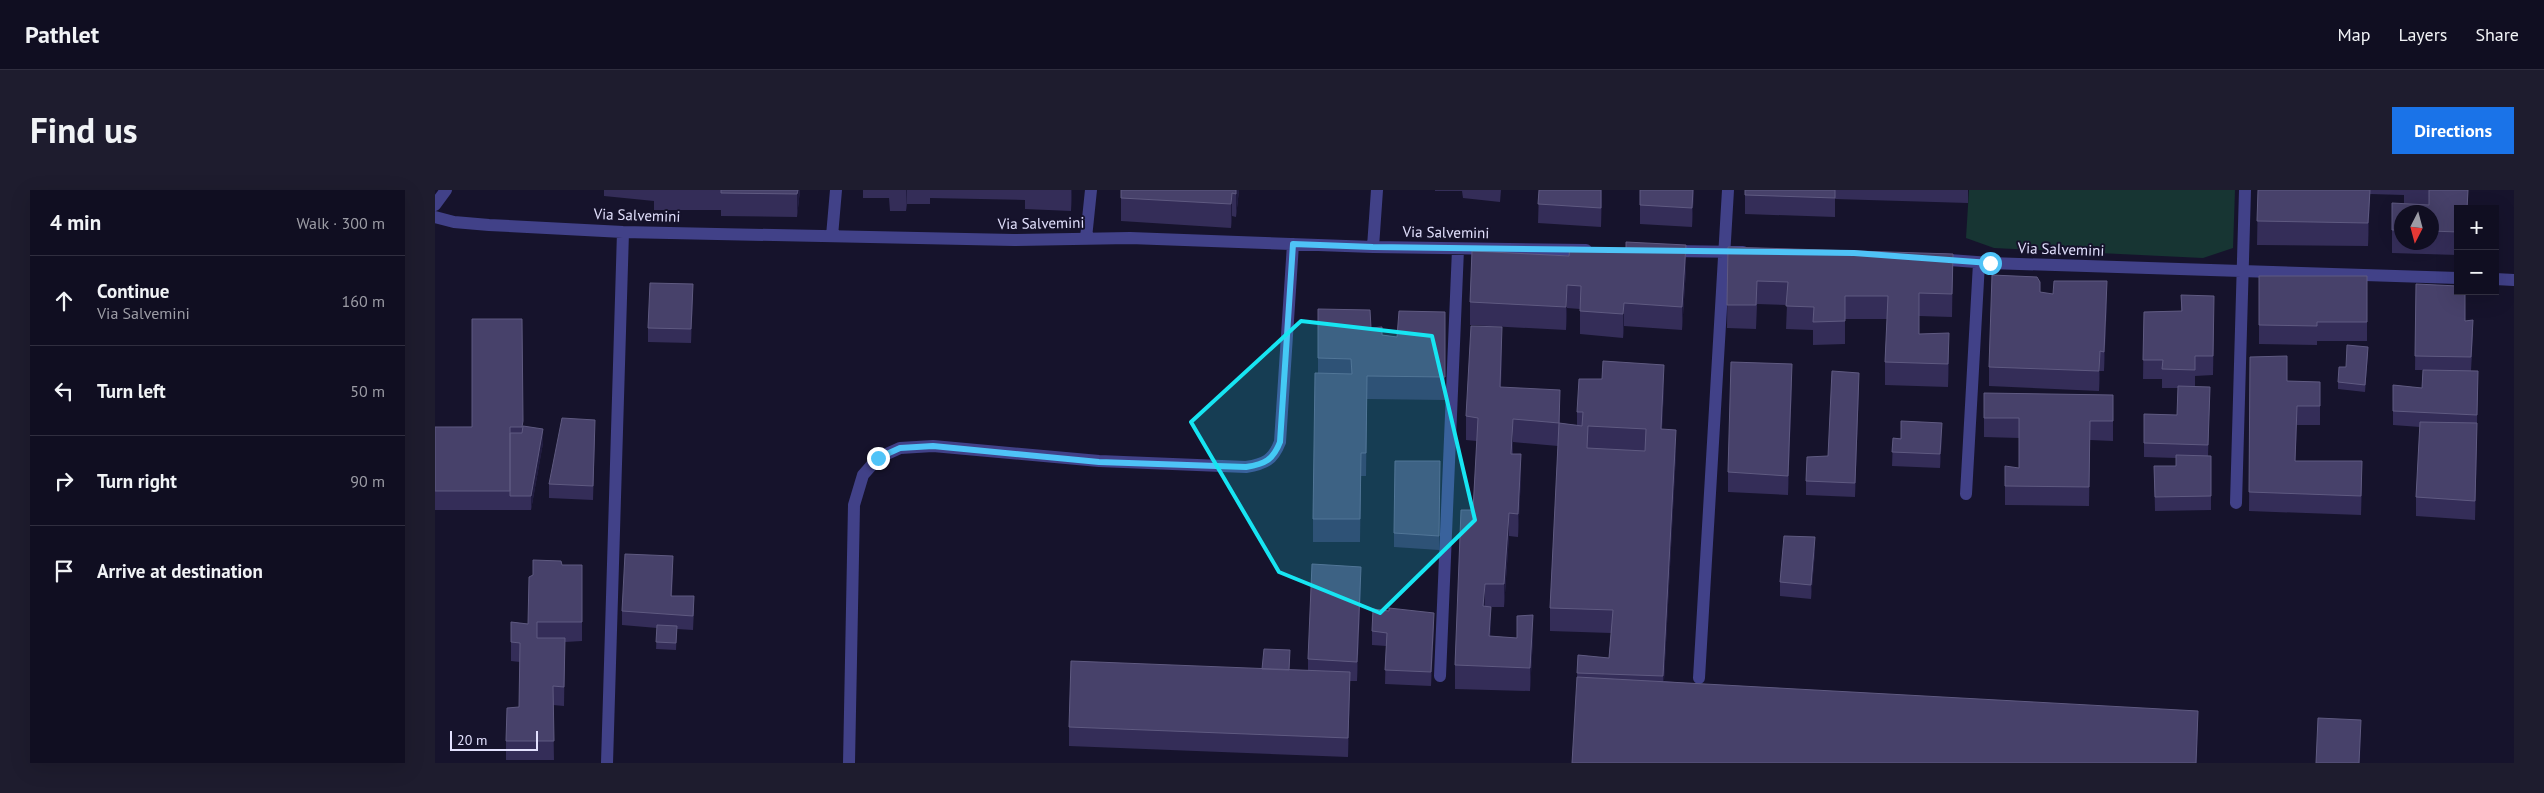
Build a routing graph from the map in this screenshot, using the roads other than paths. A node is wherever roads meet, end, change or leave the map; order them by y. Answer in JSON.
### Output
{"nodes":[{"id":1,"x":447,"y":190,"type":"edge"},
{"id":2,"x":836,"y":190,"type":"edge"},
{"id":3,"x":1091,"y":190,"type":"edge"},
{"id":4,"x":1377,"y":190,"type":"edge"},
{"id":5,"x":1728,"y":190,"type":"edge"},
{"id":6,"x":2245,"y":190,"type":"edge"},
{"id":7,"x":435,"y":206,"type":"edge"},
{"id":8,"x":435,"y":217,"type":"edge"},
{"id":9,"x":623,"y":232,"type":"junction"},
{"id":10,"x":832,"y":236,"type":"junction"},
{"id":11,"x":1086,"y":238,"type":"junction"},
{"id":12,"x":1293,"y":244,"type":"junction"},
{"id":13,"x":1373,"y":247,"type":"junction"},
{"id":14,"x":1458,"y":248,"type":"junction"},
{"id":15,"x":1596,"y":250,"type":"edge"},
{"id":16,"x":1655,"y":251,"type":"edge"},
{"id":17,"x":1724,"y":252,"type":"junction"},
{"id":18,"x":1754,"y":252,"type":"edge"},
{"id":19,"x":1921,"y":258,"type":"edge"},
{"id":20,"x":1979,"y":262,"type":"junction"},
{"id":21,"x":2243,"y":271,"type":"junction"},
{"id":22,"x":2454,"y":278,"type":"edge"},
{"id":23,"x":2499,"y":279,"type":"edge"},
{"id":24,"x":2514,"y":280,"type":"edge"},
{"id":25,"x":1966,"y":494,"type":"dead end"},
{"id":26,"x":2236,"y":503,"type":"dead end"},
{"id":27,"x":1441,"y":676,"type":"dead end"},
{"id":28,"x":1699,"y":678,"type":"dead end"},
{"id":29,"x":607,"y":763,"type":"edge"},
{"id":30,"x":849,"y":763,"type":"edge"}],
"edges":[{"from":1,"to":7,"type":"street"},
{"from":2,"to":10,"type":"street"},
{"from":3,"to":11,"type":"street"},
{"from":4,"to":13,"type":"street"},
{"from":5,"to":17,"type":"street"},
{"from":6,"to":21,"type":"street"},
{"from":8,"to":9,"type":"street","name":"Via Salvemini"},
{"from":9,"to":10,"type":"street","name":"Via Salvemini"},
{"from":9,"to":29,"type":"street"},
{"from":10,"to":11,"type":"street","name":"Via Salvemini"},
{"from":11,"to":12,"type":"street","name":"Via Salvemini"},
{"from":12,"to":13,"type":"street","name":"Via Salvemini"},
{"from":12,"to":30,"type":"street"},
{"from":13,"to":14,"type":"street","name":"Via Salvemini"},
{"from":14,"to":15,"type":"street","name":"Via Salvemini"},
{"from":14,"to":27,"type":"street"},
{"from":16,"to":17,"type":"street"},
{"from":17,"to":18,"type":"street"},
{"from":17,"to":28,"type":"street"},
{"from":19,"to":20,"type":"street","name":"Via Salvemini"},
{"from":20,"to":21,"type":"street","name":"Via Salvemini"},
{"from":20,"to":25,"type":"street"},
{"from":21,"to":22,"type":"street","name":"Via Salvemini"},
{"from":21,"to":26,"type":"street"},
{"from":23,"to":24,"type":"street"}]}
